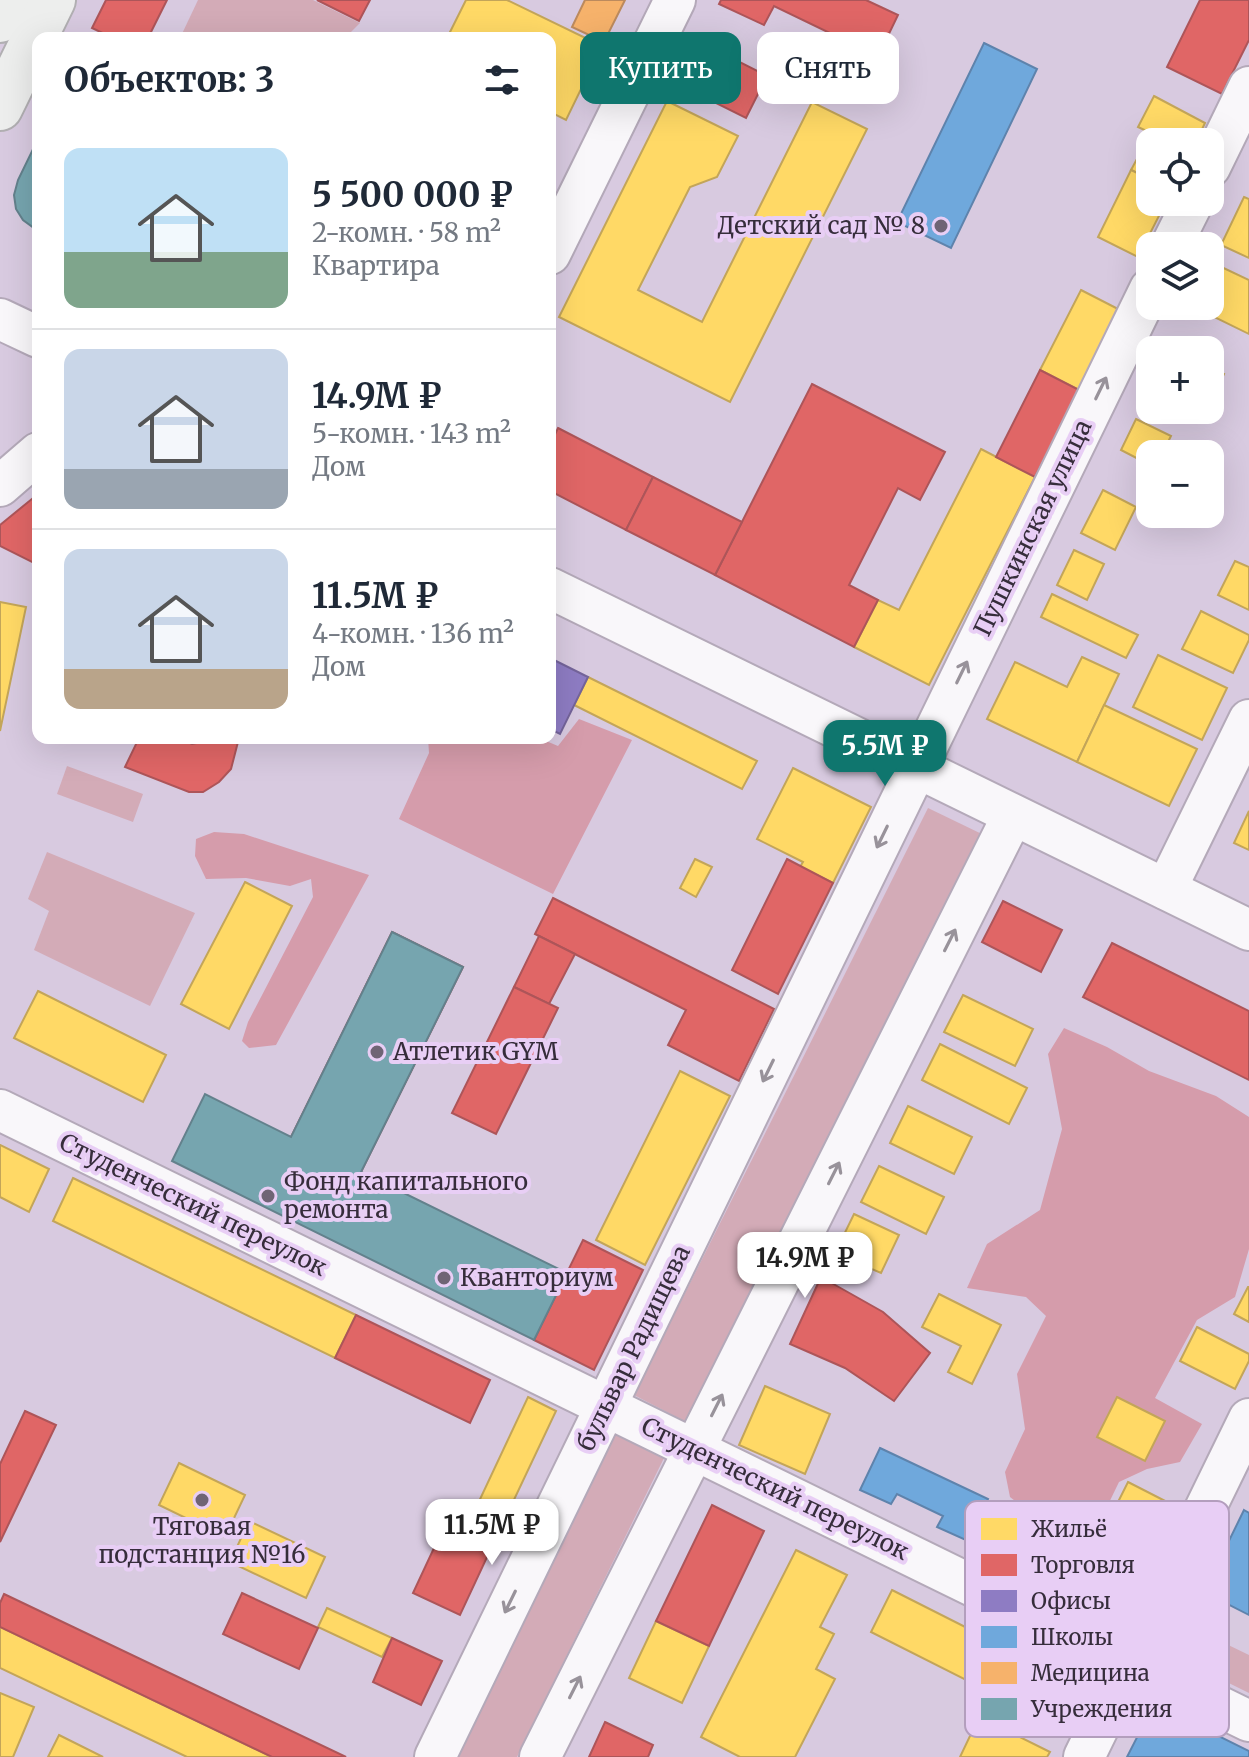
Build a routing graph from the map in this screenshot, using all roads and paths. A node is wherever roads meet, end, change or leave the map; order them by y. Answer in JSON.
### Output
{"nodes":[{"id":1,"x":10,"y":0,"type":"edge"},
{"id":2,"x":53,"y":0,"type":"edge"},
{"id":3,"x":675,"y":0,"type":"edge"},
{"id":4,"x":0,"y":20,"type":"edge"},
{"id":5,"x":37,"y":32,"type":"edge"},
{"id":6,"x":32,"y":43,"type":"edge"},
{"id":7,"x":1249,"y":87,"type":"edge"},
{"id":8,"x":0,"y":108,"type":"edge"},
{"id":9,"x":1224,"y":138,"type":"edge"},
{"id":10,"x":556,"y":242,"type":"edge"},
{"id":11,"x":1136,"y":318,"type":"edge"},
{"id":12,"x":0,"y":319,"type":"edge"},
{"id":13,"x":32,"y":334,"type":"edge"},
{"id":14,"x":32,"y":458,"type":"edge"},
{"id":15,"x":0,"y":486,"type":"edge"},
{"id":16,"x":556,"y":591,"type":"edge"},
{"id":17,"x":1249,"y":720,"type":"edge"},
{"id":18,"x":916,"y":767,"type":"junction"},
{"id":19,"x":1013,"y":815,"type":"junction"},
{"id":20,"x":1166,"y":889,"type":"junction"},
{"id":21,"x":1249,"y":930,"type":"edge"},
{"id":22,"x":0,"y":1110,"type":"edge"},
{"id":23,"x":606,"y":1406,"type":"junction"},
{"id":24,"x":1249,"y":1419,"type":"edge"},
{"id":25,"x":694,"y":1450,"type":"junction"},
{"id":26,"x":1209,"y":1501,"type":"edge"},
{"id":27,"x":965,"y":1583,"type":"edge"},
{"id":28,"x":1229,"y":1711,"type":"edge"},
{"id":29,"x":1249,"y":1721,"type":"edge"},
{"id":30,"x":1094,"y":1737,"type":"edge"},
{"id":31,"x":435,"y":1757,"type":"edge"},
{"id":32,"x":540,"y":1757,"type":"edge"},
{"id":33,"x":1084,"y":1757,"type":"edge"}],
"edges":[{"from":1,"to":4,"type":"main road"},
{"from":2,"to":5,"type":"main road"},
{"from":3,"to":10,"type":"street"},
{"from":6,"to":8,"type":"main road"},
{"from":7,"to":9,"type":"street"},
{"from":18,"to":11,"type":"street","name":"Пушкинская улица","one_way":true},
{"from":12,"to":13,"type":"street"},
{"from":14,"to":15,"type":"street"},
{"from":16,"to":18,"type":"street"},
{"from":17,"to":20,"type":"street"},
{"from":18,"to":19,"type":"street"},
{"from":18,"to":23,"type":"street","name":"бульвар Радищева","one_way":true},
{"from":19,"to":20,"type":"street"},
{"from":25,"to":19,"type":"street","one_way":true},
{"from":20,"to":21,"type":"street"},
{"from":22,"to":23,"type":"street","name":"Студенческий переулок"},
{"from":23,"to":25,"type":"street","name":"Студенческий переулок"},
{"from":23,"to":31,"type":"street","name":"бульвар Радищева","one_way":true},
{"from":24,"to":26,"type":"street"},
{"from":25,"to":27,"type":"street","name":"Студенческий переулок"},
{"from":32,"to":25,"type":"street","one_way":true},
{"from":28,"to":29,"type":"street","name":"Студенческий переулок"},
{"from":30,"to":33,"type":"street"}]}
